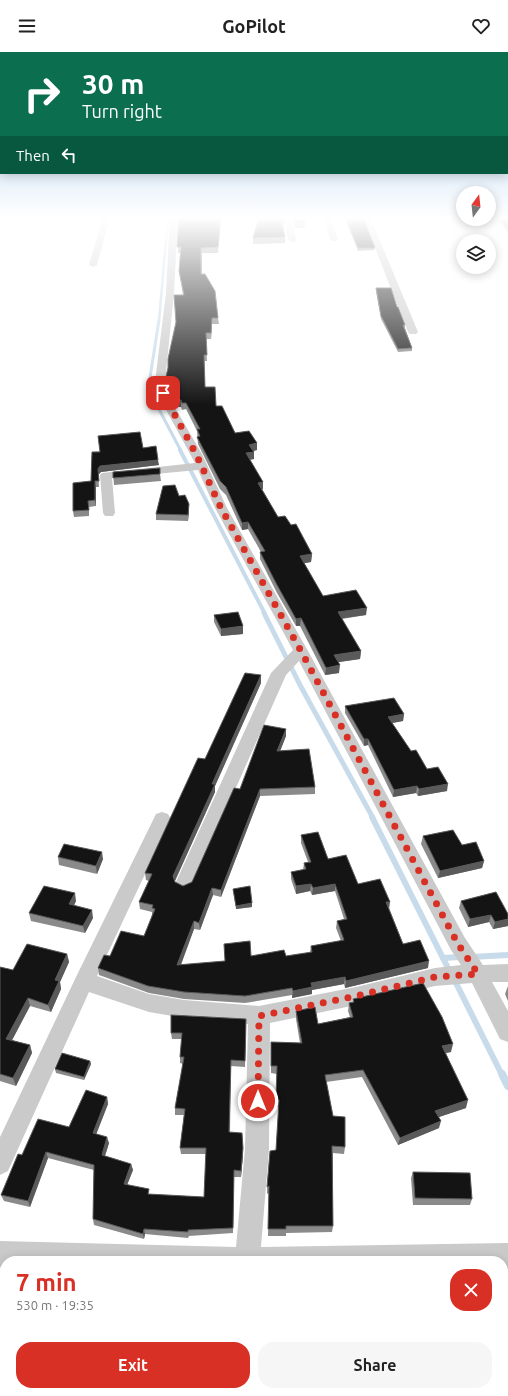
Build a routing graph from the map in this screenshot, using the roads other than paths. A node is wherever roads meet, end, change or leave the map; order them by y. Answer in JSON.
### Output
{"nodes":[{"id":1,"x":170,"y":280,"type":"edge"},
{"id":2,"x":392,"y":280,"type":"edge"},
{"id":3,"x":413,"y":332,"type":"dead end"},
{"id":4,"x":192,"y":467,"type":"junction"},
{"id":5,"x":109,"y":513,"type":"dead end"},
{"id":6,"x":300,"y":651,"type":"junction"},
{"id":7,"x":162,"y":819,"type":"dead end"},
{"id":8,"x":184,"y":884,"type":"edge"},
{"id":9,"x":471,"y":971,"type":"junction"},
{"id":10,"x":508,"y":974,"type":"edge"},
{"id":11,"x":84,"y":982,"type":"junction"},
{"id":12,"x":259,"y":1016,"type":"junction"},
{"id":13,"x":508,"y":1032,"type":"edge"},
{"id":14,"x":0,"y":1163,"type":"edge"},
{"id":15,"x":0,"y":1254,"type":"edge"},
{"id":16,"x":82,"y":1256,"type":"edge"},
{"id":17,"x":247,"y":1256,"type":"edge"}],
"edges":[{"from":1,"to":4,"type":"street"},
{"from":2,"to":3,"type":"street"},
{"from":4,"to":5,"type":"street"},
{"from":4,"to":6,"type":"street"},
{"from":6,"to":8,"type":"street"},
{"from":6,"to":9,"type":"street"},
{"from":7,"to":11,"type":"street"},
{"from":9,"to":10,"type":"street"},
{"from":9,"to":12,"type":"street"},
{"from":9,"to":13,"type":"street"},
{"from":11,"to":12,"type":"street"},
{"from":11,"to":14,"type":"street"},
{"from":12,"to":17,"type":"street"},
{"from":15,"to":16,"type":"street"}]}
